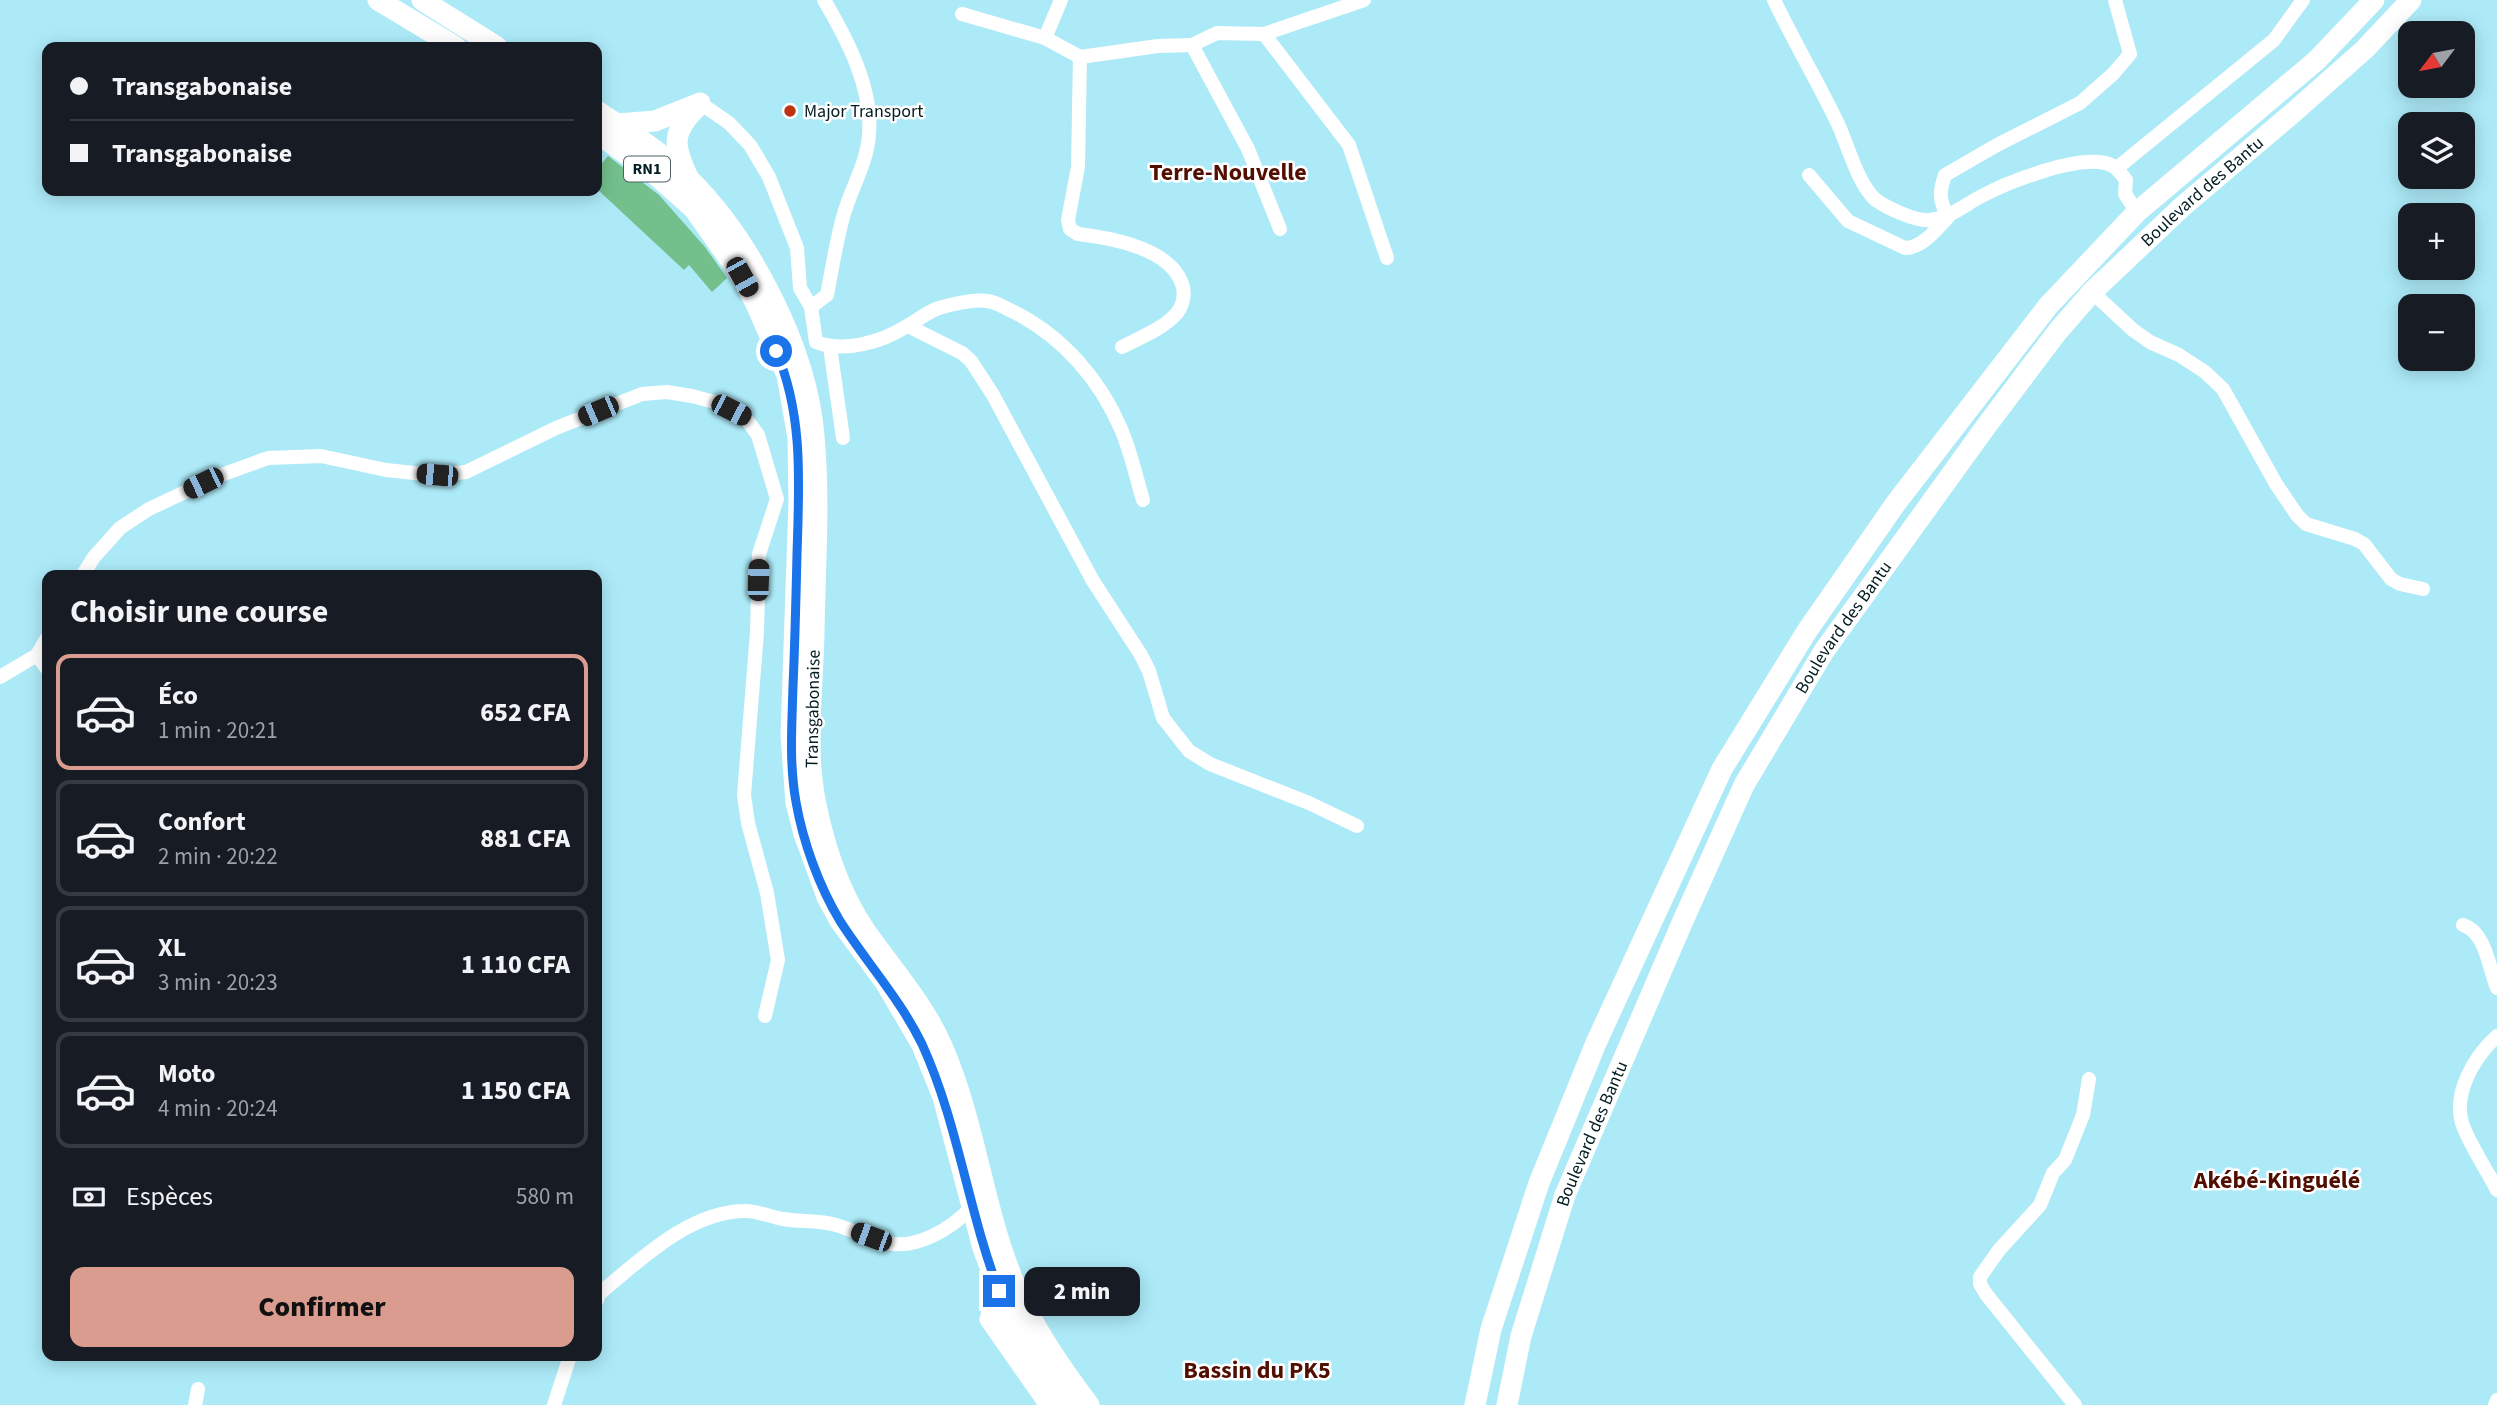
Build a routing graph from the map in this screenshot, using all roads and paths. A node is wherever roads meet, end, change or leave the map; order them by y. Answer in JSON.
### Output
{"nodes":[{"id":1,"x":378,"y":0,"type":"edge"},
{"id":2,"x":422,"y":0,"type":"edge"},
{"id":3,"x":824,"y":0,"type":"edge"},
{"id":4,"x":1061,"y":0,"type":"edge"},
{"id":5,"x":1364,"y":0,"type":"edge"},
{"id":6,"x":1774,"y":0,"type":"edge"},
{"id":7,"x":2115,"y":0,"type":"edge"},
{"id":8,"x":2303,"y":0,"type":"edge"},
{"id":9,"x":2374,"y":0,"type":"edge"},
{"id":10,"x":2411,"y":0,"type":"edge"},
{"id":11,"x":962,"y":14,"type":"dead end"},
{"id":12,"x":1264,"y":34,"type":"junction"},
{"id":13,"x":1045,"y":38,"type":"junction"},
{"id":14,"x":448,"y":42,"type":"edge"},
{"id":15,"x":489,"y":42,"type":"edge"},
{"id":16,"x":1192,"y":45,"type":"junction"},
{"id":17,"x":1080,"y":57,"type":"junction"},
{"id":18,"x":700,"y":103,"type":"junction"},
{"id":19,"x":602,"y":114,"type":"edge"},
{"id":20,"x":617,"y":124,"type":"junction"},
{"id":21,"x":602,"y":137,"type":"edge"},
{"id":22,"x":2117,"y":168,"type":"junction"},
{"id":23,"x":1809,"y":175,"type":"dead end"},
{"id":24,"x":687,"y":177,"type":"junction"},
{"id":25,"x":2137,"y":212,"type":"junction"},
{"id":26,"x":1948,"y":217,"type":"junction"},
{"id":27,"x":1279,"y":229,"type":"dead end"},
{"id":28,"x":1387,"y":258,"type":"dead end"},
{"id":29,"x":2092,"y":292,"type":"junction"},
{"id":30,"x":811,"y":307,"type":"junction"},
{"id":31,"x":908,"y":326,"type":"junction"},
{"id":32,"x":1122,"y":347,"type":"dead end"},
{"id":33,"x":830,"y":348,"type":"junction"},
{"id":34,"x":843,"y":438,"type":"dead end"},
{"id":35,"x":778,"y":499,"type":"junction"},
{"id":36,"x":1143,"y":500,"type":"dead end"},
{"id":37,"x":799,"y":502,"type":"junction"},
{"id":38,"x":86,"y":570,"type":"edge"},
{"id":39,"x":2423,"y":590,"type":"dead end"},
{"id":40,"x":42,"y":646,"type":"edge"},
{"id":41,"x":37,"y":655,"type":"junction"},
{"id":42,"x":42,"y":662,"type":"edge"},
{"id":43,"x":0,"y":677,"type":"edge"},
{"id":44,"x":1357,"y":826,"type":"dead end"},
{"id":45,"x":2463,"y":925,"type":"dead end"},
{"id":46,"x":2497,"y":988,"type":"edge"},
{"id":47,"x":765,"y":1016,"type":"dead end"},
{"id":48,"x":2496,"y":1036,"type":"edge"},
{"id":49,"x":2089,"y":1079,"type":"dead end"},
{"id":50,"x":2497,"y":1190,"type":"edge"},
{"id":51,"x":972,"y":1207,"type":"junction"},
{"id":52,"x":999,"y":1291,"type":"junction"},
{"id":53,"x":602,"y":1292,"type":"edge"},
{"id":54,"x":568,"y":1361,"type":"edge"},
{"id":55,"x":198,"y":1389,"type":"dead end"},
{"id":56,"x":2497,"y":1400,"type":"edge"},
{"id":57,"x":195,"y":1405,"type":"edge"},
{"id":58,"x":554,"y":1405,"type":"edge"},
{"id":59,"x":1050,"y":1405,"type":"edge"},
{"id":60,"x":1069,"y":1405,"type":"edge"},
{"id":61,"x":1089,"y":1405,"type":"edge"},
{"id":62,"x":1475,"y":1405,"type":"edge"},
{"id":63,"x":1507,"y":1405,"type":"edge"},
{"id":64,"x":2075,"y":1405,"type":"edge"},
{"id":65,"x":2495,"y":1405,"type":"edge"}],
"edges":[{"from":1,"to":14,"type":"highway"},
{"from":2,"to":15,"type":"highway"},
{"from":3,"to":30,"type":"street"},
{"from":4,"to":13,"type":"street"},
{"from":5,"to":12,"type":"street"},
{"from":6,"to":26,"type":"street"},
{"from":7,"to":26,"type":"street"},
{"from":8,"to":22,"type":"street"},
{"from":9,"to":25,"type":"highway","name":"Boulevard des Bantu"},
{"from":10,"to":29,"type":"highway","name":"Boulevard des Bantu"},
{"from":11,"to":13,"type":"street"},
{"from":12,"to":16,"type":"street"},
{"from":12,"to":28,"type":"street"},
{"from":13,"to":17,"type":"street"},
{"from":16,"to":17,"type":"street"},
{"from":16,"to":27,"type":"street"},
{"from":17,"to":32,"type":"street"},
{"from":18,"to":20,"type":"highway"},
{"from":18,"to":24,"type":"highway"},
{"from":18,"to":30,"type":"street"},
{"from":19,"to":20,"type":"highway","name":"Transgabonaise","number":"RN1"},
{"from":20,"to":24,"type":"highway","name":"Transgabonaise","number":"RN1"},
{"from":21,"to":37,"type":"highway","name":"Transgabonaise","number":"RN1"},
{"from":22,"to":25,"type":"street"},
{"from":22,"to":26,"type":"street"},
{"from":23,"to":26,"type":"street"},
{"from":24,"to":61,"type":"highway","name":"Transgabonaise","number":"RN1"},
{"from":25,"to":62,"type":"highway","name":"Boulevard des Bantu"},
{"from":29,"to":39,"type":"street"},
{"from":29,"to":63,"type":"highway","name":"Boulevard des Bantu"},
{"from":30,"to":33,"type":"street"},
{"from":31,"to":33,"type":"street"},
{"from":31,"to":36,"type":"street"},
{"from":31,"to":44,"type":"street"},
{"from":33,"to":34,"type":"street"},
{"from":35,"to":37,"type":"street"},
{"from":35,"to":38,"type":"street"},
{"from":35,"to":47,"type":"street"},
{"from":37,"to":51,"type":"highway","name":"Transgabonaise","number":"RN1"},
{"from":40,"to":41,"type":"street"},
{"from":41,"to":42,"type":"street"},
{"from":41,"to":43,"type":"street"},
{"from":45,"to":46,"type":"street"},
{"from":48,"to":50,"type":"street"},
{"from":49,"to":64,"type":"street"},
{"from":51,"to":52,"type":"highway","name":"Transgabonaise","number":"RN1"},
{"from":51,"to":53,"type":"street"},
{"from":52,"to":59,"type":"highway"},
{"from":52,"to":60,"type":"highway","name":"Transgabonaise","number":"RN1"},
{"from":54,"to":58,"type":"street"},
{"from":55,"to":57,"type":"street"},
{"from":56,"to":65,"type":"street"}]}
